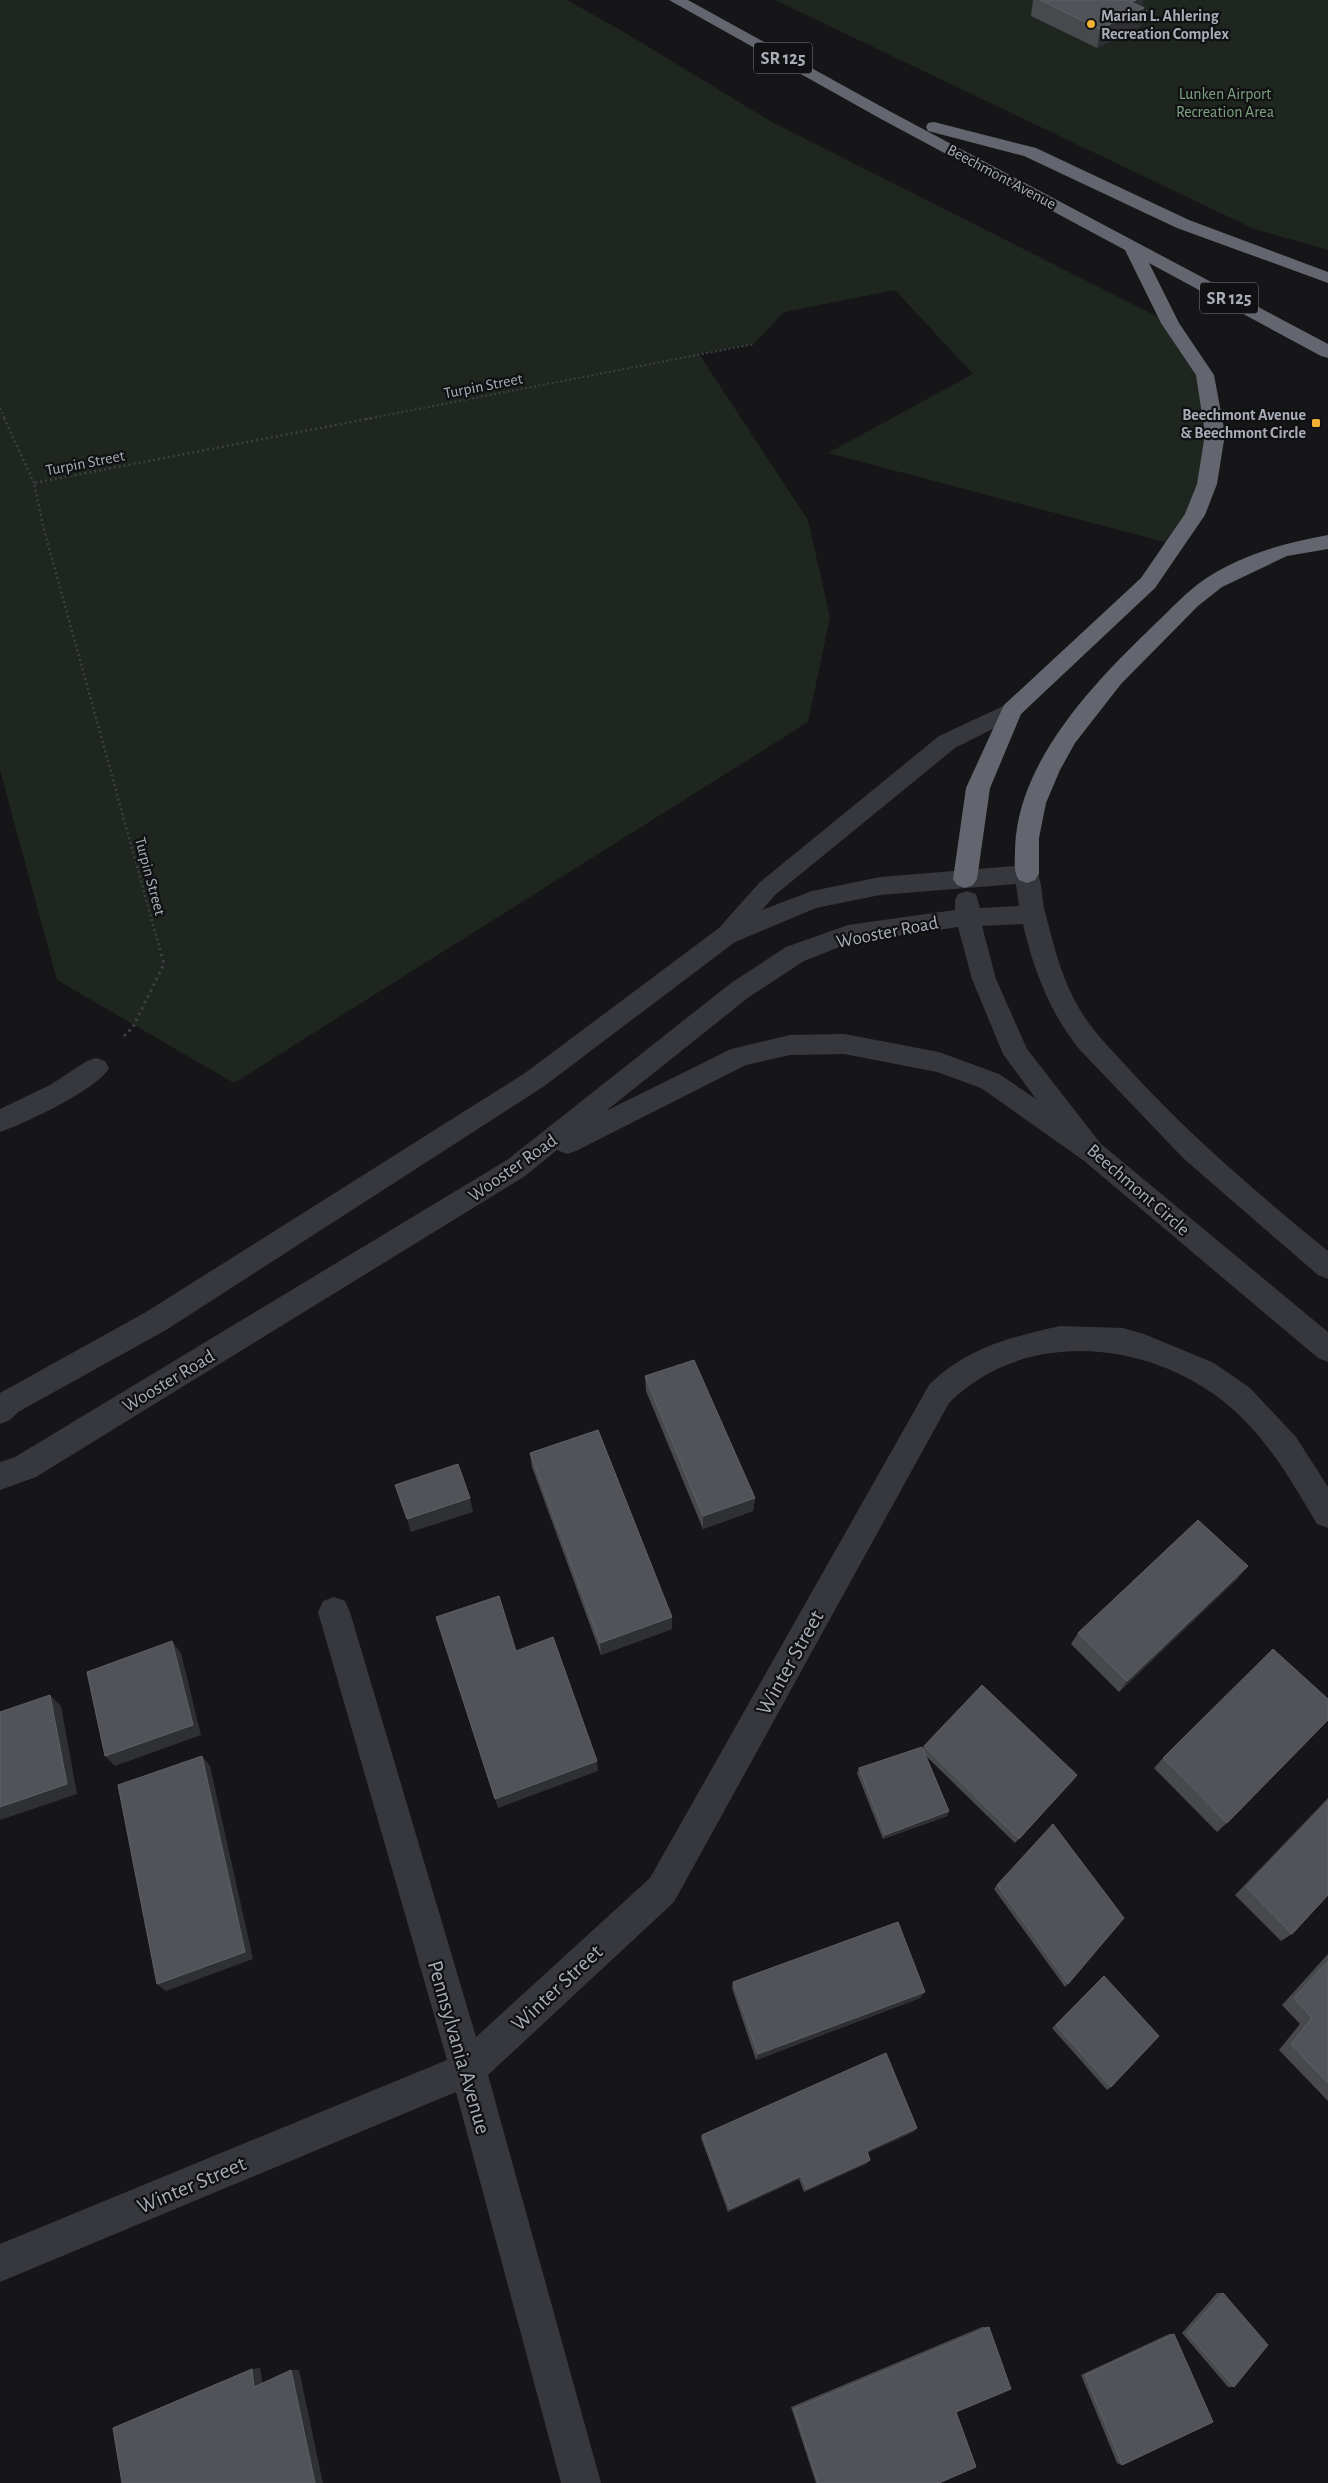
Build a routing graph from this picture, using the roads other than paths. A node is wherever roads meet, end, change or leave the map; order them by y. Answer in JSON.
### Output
{"nodes":[{"id":1,"x":677,"y":0,"type":"edge"},
{"id":2,"x":887,"y":116,"type":"junction"},
{"id":3,"x":1131,"y":245,"type":"junction"},
{"id":4,"x":1328,"y":278,"type":"edge"},
{"id":5,"x":1328,"y":352,"type":"edge"},
{"id":6,"x":1328,"y":542,"type":"edge"},
{"id":7,"x":1012,"y":710,"type":"junction"},
{"id":8,"x":1027,"y":874,"type":"junction"},
{"id":9,"x":964,"y":879,"type":"junction"},
{"id":10,"x":1034,"y":915,"type":"junction"},
{"id":11,"x":968,"y":916,"type":"junction"},
{"id":12,"x":726,"y":934,"type":"junction"},
{"id":13,"x":96,"y":1068,"type":"road end"},
{"id":14,"x":0,"y":1121,"type":"edge"},
{"id":15,"x":1092,"y":1152,"type":"junction"},
{"id":16,"x":516,"y":1168,"type":"junction"},
{"id":17,"x":1328,"y":1267,"type":"edge"},
{"id":18,"x":1328,"y":1349,"type":"edge"},
{"id":19,"x":0,"y":1411,"type":"edge"},
{"id":20,"x":0,"y":1476,"type":"edge"},
{"id":21,"x":1328,"y":1514,"type":"edge"},
{"id":22,"x":334,"y":1612,"type":"dead end"},
{"id":23,"x":468,"y":2069,"type":"junction"},
{"id":24,"x":0,"y":2263,"type":"edge"},
{"id":25,"x":580,"y":2483,"type":"edge"}],
"edges":[{"from":1,"to":2,"type":"highway","name":"Beechmont Avenue","number":"SR 125"},
{"from":2,"to":3,"type":"highway","name":"Beechmont Avenue","number":"SR 125"},
{"from":2,"to":4,"type":"highway"},
{"from":3,"to":5,"type":"highway","name":"Beechmont Avenue","number":"SR 125"},
{"from":3,"to":7,"type":"highway"},
{"from":6,"to":8,"type":"highway"},
{"from":7,"to":9,"type":"highway"},
{"from":7,"to":12,"type":"street"},
{"from":8,"to":9,"type":"street"},
{"from":8,"to":10,"type":"street"},
{"from":9,"to":11,"type":"street","name":"Beechmont Circle"},
{"from":9,"to":12,"type":"street"},
{"from":10,"to":11,"type":"street","name":"Wooster Road"},
{"from":10,"to":17,"type":"street"},
{"from":11,"to":15,"type":"street","name":"Beechmont Circle"},
{"from":11,"to":16,"type":"street","name":"Wooster Road"},
{"from":12,"to":19,"type":"street"},
{"from":13,"to":14,"type":"street"},
{"from":15,"to":16,"type":"street"},
{"from":15,"to":18,"type":"street","name":"Beechmont Circle"},
{"from":16,"to":20,"type":"street","name":"Wooster Road"},
{"from":21,"to":23,"type":"street","name":"Winter Street"},
{"from":22,"to":23,"type":"street","name":"Pennsylvania Avenue"},
{"from":23,"to":24,"type":"street","name":"Winter Street"},
{"from":23,"to":25,"type":"street","name":"Pennsylvania Avenue"}]}
